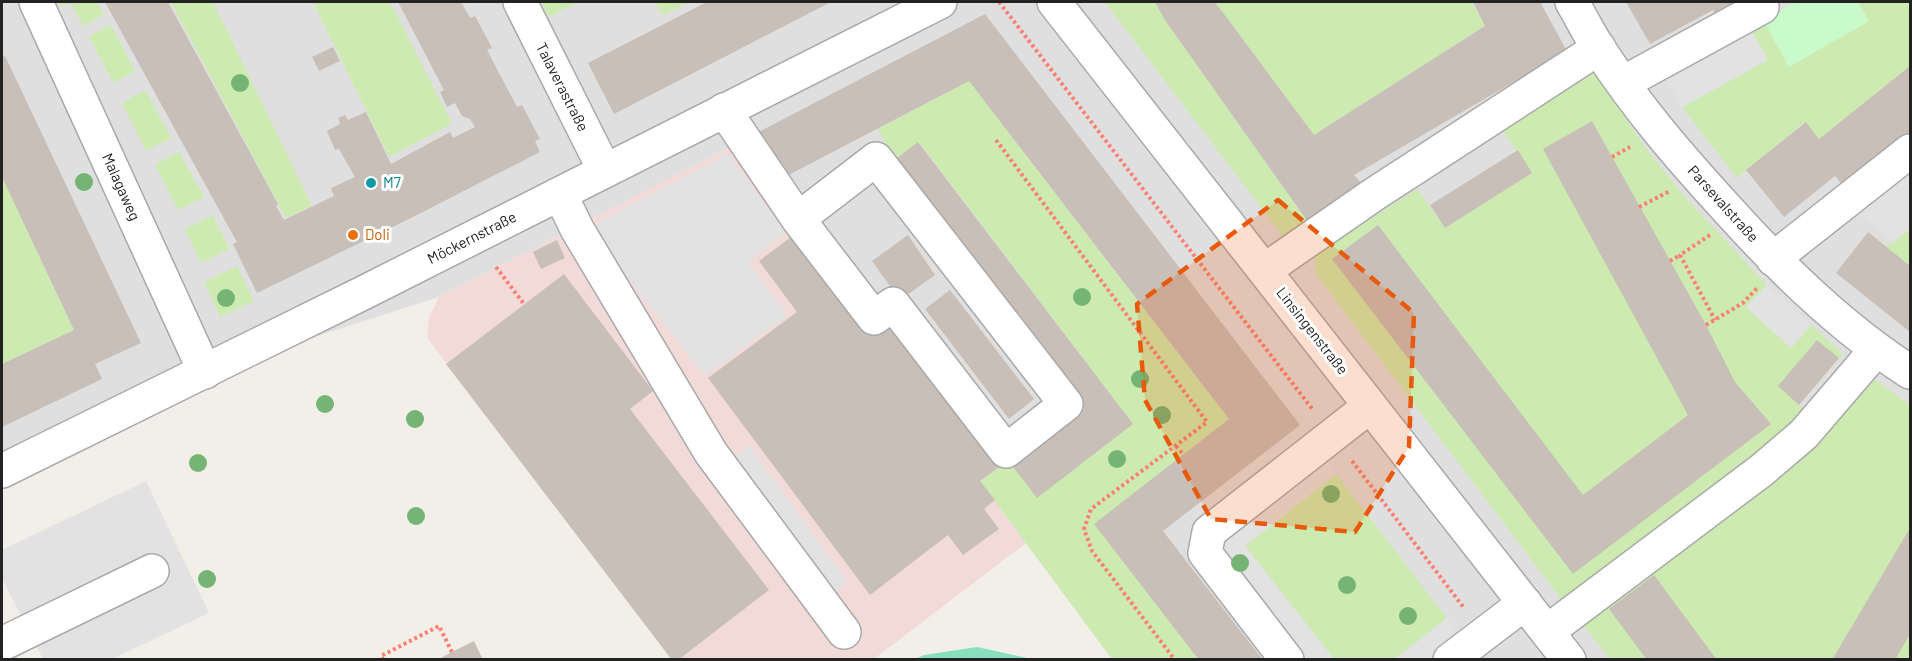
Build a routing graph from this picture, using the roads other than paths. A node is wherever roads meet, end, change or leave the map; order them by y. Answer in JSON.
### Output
{"nodes":[{"id":1,"x":36,"y":2,"type":"edge"},
{"id":2,"x":520,"y":2,"type":"edge"},
{"id":3,"x":940,"y":2,"type":"edge"},
{"id":4,"x":1054,"y":2,"type":"edge"},
{"id":5,"x":1572,"y":2,"type":"edge"},
{"id":6,"x":1762,"y":7,"type":"dead end"},
{"id":7,"x":1599,"y":48,"type":"junction"},
{"id":8,"x":1623,"y":83,"type":"junction"},
{"id":9,"x":724,"y":110,"type":"junction"},
{"id":10,"x":1911,"y":151,"type":"edge"},
{"id":11,"x":605,"y":171,"type":"junction"},
{"id":12,"x":560,"y":194,"type":"junction"},
{"id":13,"x":798,"y":219,"type":"junction"},
{"id":14,"x":1776,"y":262,"type":"junction"},
{"id":15,"x":1265,"y":270,"type":"junction"},
{"id":16,"x":1876,"y":350,"type":"junction"},
{"id":17,"x":205,"y":372,"type":"junction"},
{"id":18,"x":1911,"y":372,"type":"edge"},
{"id":19,"x":1370,"y":406,"type":"junction"},
{"id":20,"x":2,"y":471,"type":"edge"},
{"id":21,"x":152,"y":571,"type":"dead end"},
{"id":22,"x":1526,"y":603,"type":"junction"},
{"id":23,"x":1548,"y":631,"type":"junction"},
{"id":24,"x":844,"y":632,"type":"dead end"},
{"id":25,"x":2,"y":644,"type":"edge"},
{"id":26,"x":1287,"y":660,"type":"edge"},
{"id":27,"x":1450,"y":660,"type":"edge"},
{"id":28,"x":1569,"y":660,"type":"edge"}],
"edges":[{"from":1,"to":17,"type":"street","name":"Malagaweg"},
{"from":2,"to":11,"type":"street","name":"Talaverastraße"},
{"from":3,"to":9,"type":"street","name":"Möckernstraße"},
{"from":4,"to":15,"type":"street","name":"Linsingenstraße"},
{"from":5,"to":7,"type":"street","name":"Parsevalstraße"},
{"from":6,"to":8,"type":"street"},
{"from":7,"to":8,"type":"street","name":"Parsevalstraße"},
{"from":7,"to":15,"type":"street"},
{"from":8,"to":14,"type":"street","name":"Parsevalstraße"},
{"from":9,"to":11,"type":"street","name":"Möckernstraße"},
{"from":9,"to":13,"type":"street"},
{"from":10,"to":14,"type":"street"},
{"from":11,"to":12,"type":"street","name":"Möckernstraße"},
{"from":12,"to":17,"type":"street","name":"Möckernstraße"},
{"from":12,"to":24,"type":"street"},
{"from":13,"to":13,"type":"street"},
{"from":14,"to":16,"type":"street","name":"Parsevalstraße"},
{"from":15,"to":19,"type":"street","name":"Linsingenstraße"},
{"from":16,"to":18,"type":"street","name":"Parsevalstraße"},
{"from":16,"to":23,"type":"street"},
{"from":17,"to":20,"type":"street","name":"Möckernstraße"},
{"from":19,"to":22,"type":"street","name":"Linsingenstraße"},
{"from":19,"to":26,"type":"street"},
{"from":21,"to":25,"type":"street"},
{"from":22,"to":23,"type":"street","name":"Linsingenstraße"},
{"from":22,"to":27,"type":"street"},
{"from":23,"to":28,"type":"street","name":"Linsingenstraße"}]}
